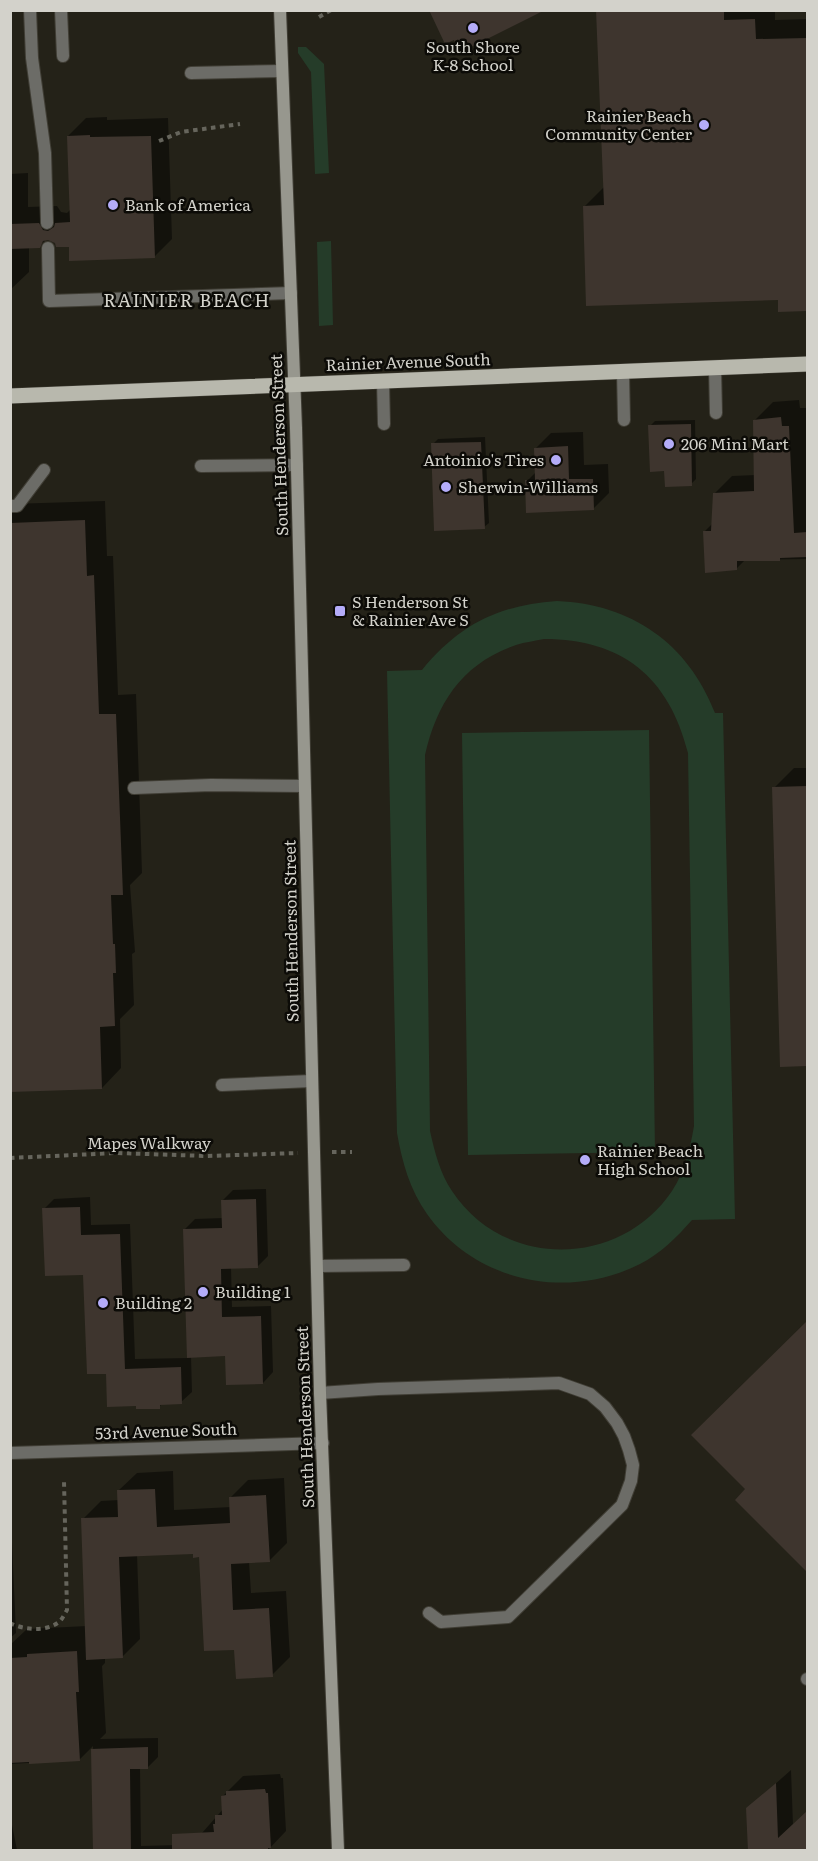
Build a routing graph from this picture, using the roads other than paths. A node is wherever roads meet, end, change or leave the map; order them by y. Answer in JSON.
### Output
{"nodes":[{"id":1,"x":30,"y":10,"type":"edge"},
{"id":2,"x":61,"y":10,"type":"edge"},
{"id":3,"x":280,"y":10,"type":"edge"},
{"id":4,"x":63,"y":56,"type":"dead end"},
{"id":5,"x":282,"y":71,"type":"junction"},
{"id":6,"x":191,"y":73,"type":"dead end"},
{"id":7,"x":47,"y":223,"type":"dead end"},
{"id":8,"x":48,"y":248,"type":"dead end"},
{"id":9,"x":291,"y":293,"type":"junction"},
{"id":10,"x":807,"y":364,"type":"edge"},
{"id":11,"x":715,"y":368,"type":"junction"},
{"id":12,"x":622,"y":372,"type":"junction"},
{"id":13,"x":383,"y":381,"type":"junction"},
{"id":14,"x":294,"y":385,"type":"junction"},
{"id":15,"x":10,"y":396,"type":"edge"},
{"id":16,"x":716,"y":413,"type":"dead end"},
{"id":17,"x":624,"y":420,"type":"dead end"},
{"id":18,"x":384,"y":424,"type":"dead end"},
{"id":19,"x":297,"y":465,"type":"junction"},
{"id":20,"x":201,"y":466,"type":"dead end"},
{"id":21,"x":44,"y":470,"type":"dead end"},
{"id":22,"x":10,"y":506,"type":"edge"},
{"id":23,"x":304,"y":786,"type":"junction"},
{"id":24,"x":134,"y":788,"type":"dead end"},
{"id":25,"x":311,"y":1081,"type":"junction"},
{"id":26,"x":222,"y":1085,"type":"dead end"},
{"id":27,"x":404,"y":1265,"type":"dead end"},
{"id":28,"x":317,"y":1266,"type":"junction"},
{"id":29,"x":320,"y":1393,"type":"junction"},
{"id":30,"x":322,"y":1443,"type":"junction"},
{"id":31,"x":10,"y":1453,"type":"edge"},
{"id":32,"x":429,"y":1613,"type":"dead end"},
{"id":33,"x":338,"y":1851,"type":"edge"}],
"edges":[{"from":1,"to":7,"type":"street"},
{"from":2,"to":4,"type":"street"},
{"from":3,"to":5,"type":"street","name":"South Henderson Street"},
{"from":5,"to":6,"type":"street"},
{"from":5,"to":9,"type":"street","name":"South Henderson Street"},
{"from":8,"to":9,"type":"street"},
{"from":9,"to":14,"type":"street","name":"South Henderson Street"},
{"from":10,"to":11,"type":"main road","name":"Rainier Avenue South"},
{"from":11,"to":12,"type":"main road","name":"Rainier Avenue South"},
{"from":11,"to":16,"type":"street"},
{"from":12,"to":13,"type":"main road","name":"Rainier Avenue South"},
{"from":12,"to":17,"type":"street"},
{"from":13,"to":14,"type":"main road","name":"Rainier Avenue South"},
{"from":13,"to":18,"type":"street"},
{"from":14,"to":15,"type":"main road","name":"Rainier Avenue South"},
{"from":14,"to":19,"type":"street","name":"South Henderson Street"},
{"from":19,"to":20,"type":"street"},
{"from":19,"to":23,"type":"street","name":"South Henderson Street"},
{"from":21,"to":22,"type":"street"},
{"from":23,"to":24,"type":"street"},
{"from":23,"to":25,"type":"street","name":"South Henderson Street"},
{"from":25,"to":26,"type":"street"},
{"from":25,"to":28,"type":"street","name":"South Henderson Street"},
{"from":27,"to":28,"type":"street"},
{"from":28,"to":29,"type":"street","name":"South Henderson Street"},
{"from":29,"to":30,"type":"street","name":"South Henderson Street"},
{"from":29,"to":32,"type":"street"},
{"from":30,"to":31,"type":"street","name":"53rd Avenue South"},
{"from":30,"to":33,"type":"street","name":"South Henderson Street"}]}
